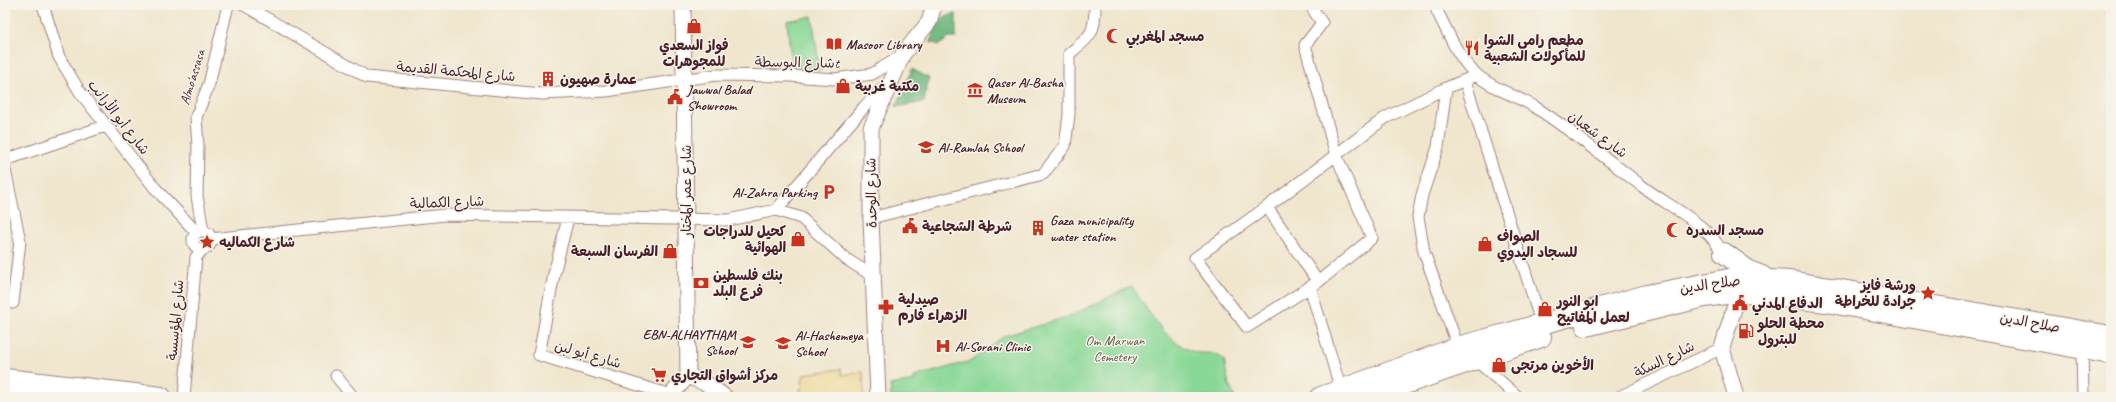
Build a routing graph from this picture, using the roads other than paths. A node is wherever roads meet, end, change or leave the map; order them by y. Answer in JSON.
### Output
{"nodes":[{"id":1,"x":43,"y":5,"type":"edge"},
{"id":2,"x":228,"y":5,"type":"edge"},
{"id":3,"x":244,"y":5,"type":"edge"},
{"id":4,"x":683,"y":5,"type":"edge"},
{"id":5,"x":934,"y":5,"type":"edge"},
{"id":6,"x":1095,"y":5,"type":"edge"},
{"id":7,"x":1310,"y":5,"type":"edge"},
{"id":8,"x":1436,"y":5,"type":"edge"},
{"id":9,"x":903,"y":54,"type":"junction"},
{"id":10,"x":1477,"y":75,"type":"junction"},
{"id":11,"x":893,"y":78,"type":"junction"},
{"id":12,"x":684,"y":79,"type":"junction"},
{"id":13,"x":1465,"y":81,"type":"junction"},
{"id":14,"x":1446,"y":88,"type":"junction"},
{"id":15,"x":105,"y":126,"type":"junction"},
{"id":16,"x":1336,"y":155,"type":"junction"},
{"id":17,"x":5,"y":160,"type":"edge"},
{"id":18,"x":5,"y":170,"type":"edge"},
{"id":19,"x":1267,"y":207,"type":"junction"},
{"id":20,"x":776,"y":210,"type":"junction"},
{"id":21,"x":568,"y":218,"type":"junction"},
{"id":22,"x":871,"y":218,"type":"junction"},
{"id":23,"x":686,"y":221,"type":"junction"},
{"id":24,"x":203,"y":234,"type":"junction"},
{"id":25,"x":203,"y":249,"type":"junction"},
{"id":26,"x":1724,"y":253,"type":"junction"},
{"id":27,"x":873,"y":276,"type":"junction"},
{"id":28,"x":1769,"y":280,"type":"junction"},
{"id":29,"x":1314,"y":284,"type":"junction"},
{"id":30,"x":1736,"y":285,"type":"junction"},
{"id":31,"x":13,"y":303,"type":"dead end"},
{"id":32,"x":1542,"y":325,"type":"junction"},
{"id":33,"x":2111,"y":336,"type":"edge"},
{"id":34,"x":2076,"y":341,"type":"junction"},
{"id":35,"x":1458,"y":347,"type":"junction"},
{"id":36,"x":1722,"y":348,"type":"junction"},
{"id":37,"x":2111,"y":354,"type":"edge"},
{"id":38,"x":1476,"y":360,"type":"junction"},
{"id":39,"x":336,"y":376,"type":"dead end"},
{"id":40,"x":688,"y":376,"type":"junction"},
{"id":41,"x":5,"y":379,"type":"edge"},
{"id":42,"x":1341,"y":390,"type":"junction"},
{"id":43,"x":5,"y":394,"type":"edge"},
{"id":44,"x":670,"y":396,"type":"edge"},
{"id":45,"x":27,"y":397,"type":"edge"},
{"id":46,"x":161,"y":397,"type":"edge"},
{"id":47,"x":184,"y":397,"type":"edge"},
{"id":48,"x":353,"y":397,"type":"edge"},
{"id":49,"x":725,"y":397,"type":"edge"},
{"id":50,"x":878,"y":397,"type":"edge"},
{"id":51,"x":1321,"y":397,"type":"edge"},
{"id":52,"x":1367,"y":397,"type":"edge"},
{"id":53,"x":1518,"y":397,"type":"edge"},
{"id":54,"x":1619,"y":397,"type":"edge"},
{"id":55,"x":1736,"y":397,"type":"edge"},
{"id":56,"x":2083,"y":397,"type":"edge"}],
"edges":[{"from":1,"to":15,"type":"street","name":"شارع أبو الأرانب"},
{"from":2,"to":24,"type":"street","name":"Almo'assasa"},
{"from":3,"to":12,"type":"street","name":"شارع المحكمة القديمة"},
{"from":4,"to":12,"type":"main road","name":"شارع عمر المختار"},
{"from":5,"to":9,"type":"main road","name":"شارع الوحدة"},
{"from":6,"to":22,"type":"street"},
{"from":7,"to":16,"type":"street"},
{"from":8,"to":10,"type":"street","name":"شارع شعبان"},
{"from":9,"to":11,"type":"main road","name":"شارع الوحدة"},
{"from":9,"to":12,"type":"street","name":"شارع البوسطةt"},
{"from":10,"to":13,"type":"street"},
{"from":10,"to":26,"type":"street","name":"شارع شعبان"},
{"from":11,"to":20,"type":"street"},
{"from":11,"to":22,"type":"main road","name":"شارع الوحدة"},
{"from":12,"to":23,"type":"main road","name":"شارع عمر المختار"},
{"from":13,"to":14,"type":"street"},
{"from":13,"to":32,"type":"street"},
{"from":14,"to":16,"type":"street"},
{"from":14,"to":35,"type":"street"},
{"from":15,"to":17,"type":"street"},
{"from":15,"to":24,"type":"street","name":"شارع أبو الأرانب"},
{"from":16,"to":19,"type":"street"},
{"from":16,"to":29,"type":"street"},
{"from":18,"to":31,"type":"street"},
{"from":19,"to":29,"type":"street"},
{"from":19,"to":29,"type":"street"},
{"from":20,"to":23,"type":"street","name":"شارع الكمالية"},
{"from":20,"to":27,"type":"street"},
{"from":21,"to":23,"type":"street","name":"شارع الكمالية"},
{"from":21,"to":24,"type":"street","name":"شارع الكمالية"},
{"from":21,"to":44,"type":"street","name":"شارع أبو لبن"},
{"from":22,"to":27,"type":"main road","name":"شارع الوحدة"},
{"from":23,"to":40,"type":"main road","name":"شارع عمر المختار"},
{"from":24,"to":25,"type":"street","name":"شارع المؤسسة"},
{"from":24,"to":25,"type":"street","name":"Almo'assasa"},
{"from":25,"to":47,"type":"street","name":"شارع المؤسسة"},
{"from":26,"to":28,"type":"highway"},
{"from":26,"to":30,"type":"street","name":"شارع شعبان"},
{"from":27,"to":50,"type":"main road","name":"شارع الوحدة"},
{"from":28,"to":30,"type":"highway","name":"صلاح الدين"},
{"from":28,"to":34,"type":"highway","name":"صلاح الدين"},
{"from":29,"to":42,"type":"street"},
{"from":30,"to":32,"type":"highway","name":"صلاح الدين"},
{"from":30,"to":34,"type":"highway","name":"صلاح الدين"},
{"from":30,"to":36,"type":"main road"},
{"from":30,"to":38,"type":"highway","name":"صلاح الدين"},
{"from":32,"to":35,"type":"highway","name":"صلاح الدين"},
{"from":33,"to":34,"type":"highway","name":"صلاح الدين"},
{"from":34,"to":37,"type":"highway","name":"صلاح الدين"},
{"from":34,"to":56,"type":"street"},
{"from":35,"to":42,"type":"highway","name":"صلاح الدين"},
{"from":36,"to":54,"type":"street","name":"شارع السكة"},
{"from":36,"to":55,"type":"main road"},
{"from":38,"to":52,"type":"highway","name":"صلاح الدين"},
{"from":38,"to":53,"type":"street"},
{"from":39,"to":48,"type":"street"},
{"from":40,"to":44,"type":"main road"},
{"from":40,"to":49,"type":"main road"},
{"from":41,"to":46,"type":"highway"},
{"from":42,"to":51,"type":"highway","name":"صلاح الدين"},
{"from":43,"to":45,"type":"highway"}]}
